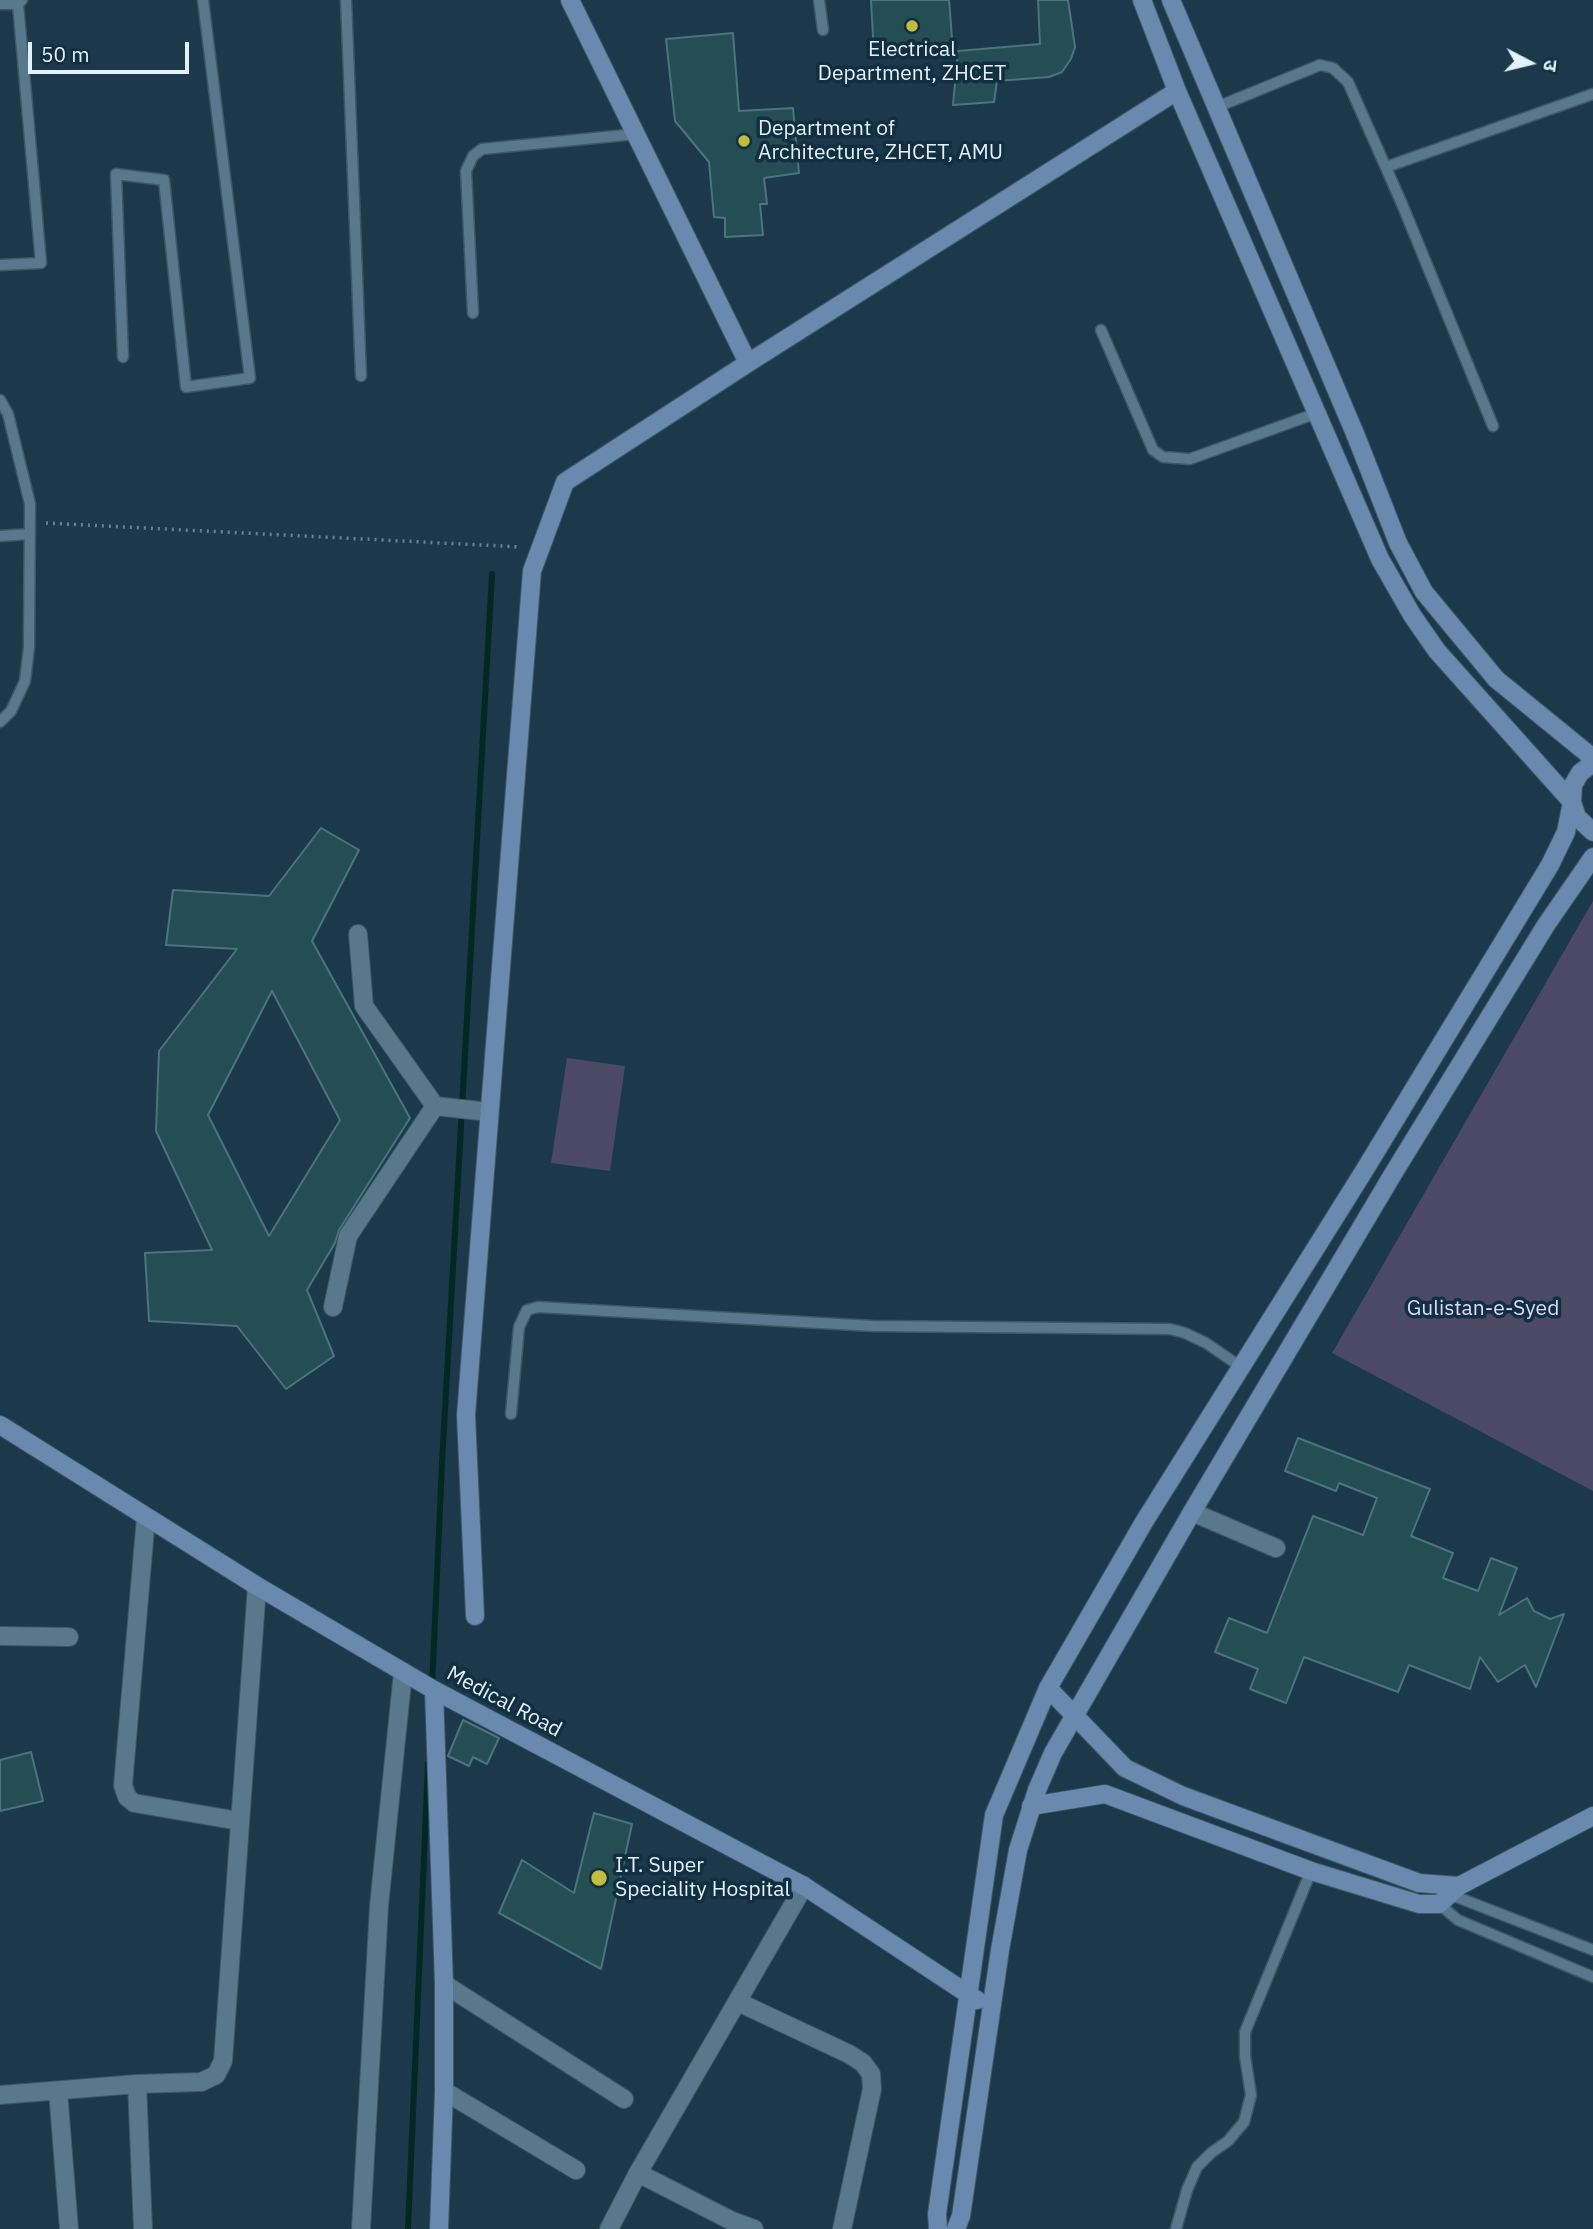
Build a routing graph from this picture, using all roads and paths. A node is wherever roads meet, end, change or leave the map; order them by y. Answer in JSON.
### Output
{"nodes":[{"id":1,"x":203,"y":0,"type":"edge"},
{"id":2,"x":345,"y":0,"type":"edge"},
{"id":3,"x":570,"y":0,"type":"edge"},
{"id":4,"x":819,"y":0,"type":"edge"},
{"id":5,"x":1142,"y":0,"type":"edge"},
{"id":6,"x":1171,"y":0,"type":"edge"},
{"id":7,"x":20,"y":2,"type":"edge"},
{"id":8,"x":0,"y":4,"type":"edge"},
{"id":9,"x":823,"y":30,"type":"dead end"},
{"id":10,"x":1177,"y":91,"type":"junction"},
{"id":11,"x":1593,"y":94,"type":"edge"},
{"id":12,"x":1217,"y":107,"type":"junction"},
{"id":13,"x":636,"y":134,"type":"junction"},
{"id":14,"x":1386,"y":167,"type":"junction"},
{"id":15,"x":0,"y":265,"type":"edge"},
{"id":16,"x":473,"y":313,"type":"dead end"},
{"id":17,"x":1101,"y":331,"type":"dead end"},
{"id":18,"x":123,"y":357,"type":"dead end"},
{"id":19,"x":748,"y":363,"type":"junction"},
{"id":20,"x":361,"y":376,"type":"dead end"},
{"id":21,"x":0,"y":400,"type":"edge"},
{"id":22,"x":1317,"y":413,"type":"junction"},
{"id":23,"x":1493,"y":426,"type":"dead end"},
{"id":24,"x":30,"y":528,"type":"junction"},
{"id":25,"x":0,"y":536,"type":"edge"},
{"id":26,"x":540,"y":548,"type":"junction"},
{"id":27,"x":0,"y":722,"type":"edge"},
{"id":28,"x":1593,"y":758,"type":"edge"},
{"id":29,"x":1593,"y":763,"type":"edge"},
{"id":30,"x":1572,"y":802,"type":"junction"},
{"id":31,"x":1593,"y":832,"type":"edge"},
{"id":32,"x":1593,"y":857,"type":"edge"},
{"id":33,"x":358,"y":934,"type":"dead end"},
{"id":34,"x":1455,"y":1020,"type":"junction"},
{"id":35,"x":1478,"y":1035,"type":"junction"},
{"id":36,"x":435,"y":1106,"type":"junction"},
{"id":37,"x":489,"y":1112,"type":"junction"},
{"id":38,"x":333,"y":1307,"type":"dead end"},
{"id":39,"x":1241,"y":1367,"type":"junction"},
{"id":40,"x":511,"y":1414,"type":"dead end"},
{"id":41,"x":0,"y":1425,"type":"edge"},
{"id":42,"x":1192,"y":1512,"type":"junction"},
{"id":43,"x":146,"y":1517,"type":"junction"},
{"id":44,"x":1276,"y":1548,"type":"dead end"},
{"id":45,"x":257,"y":1586,"type":"junction"},
{"id":46,"x":475,"y":1616,"type":"dead end"},
{"id":47,"x":0,"y":1636,"type":"edge"},
{"id":48,"x":69,"y":1637,"type":"dead end"},
{"id":49,"x":403,"y":1672,"type":"junction"},
{"id":50,"x":1048,"y":1688,"type":"junction"},
{"id":51,"x":434,"y":1690,"type":"junction"},
{"id":52,"x":1074,"y":1716,"type":"junction"},
{"id":53,"x":1031,"y":1806,"type":"junction"},
{"id":54,"x":1593,"y":1816,"type":"edge"},
{"id":55,"x":239,"y":1821,"type":"junction"},
{"id":56,"x":1311,"y":1871,"type":"junction"},
{"id":57,"x":804,"y":1886,"type":"junction"},
{"id":58,"x":1449,"y":1895,"type":"junction"},
{"id":59,"x":1593,"y":1950,"type":"edge"},
{"id":60,"x":1593,"y":1977,"type":"edge"},
{"id":61,"x":444,"y":1984,"type":"junction"},
{"id":62,"x":969,"y":1996,"type":"junction"},
{"id":63,"x":738,"y":2002,"type":"junction"},
{"id":64,"x":993,"y":2007,"type":"junction"},
{"id":65,"x":138,"y":2084,"type":"junction"},
{"id":66,"x":58,"y":2091,"type":"junction"},
{"id":67,"x":444,"y":2091,"type":"junction"},
{"id":68,"x":0,"y":2095,"type":"edge"},
{"id":69,"x":624,"y":2099,"type":"dead end"},
{"id":70,"x":576,"y":2169,"type":"dead end"},
{"id":71,"x":638,"y":2173,"type":"junction"},
{"id":72,"x":69,"y":2229,"type":"edge"},
{"id":73,"x":143,"y":2229,"type":"edge"},
{"id":74,"x":360,"y":2229,"type":"edge"},
{"id":75,"x":439,"y":2229,"type":"edge"},
{"id":76,"x":609,"y":2229,"type":"edge"},
{"id":77,"x":754,"y":2229,"type":"edge"},
{"id":78,"x":842,"y":2229,"type":"edge"},
{"id":79,"x":938,"y":2229,"type":"edge"},
{"id":80,"x":956,"y":2229,"type":"edge"},
{"id":81,"x":1177,"y":2229,"type":"edge"}],
"edges":[{"from":1,"to":18,"type":"lane"},
{"from":2,"to":20,"type":"lane"},
{"from":3,"to":13,"type":"street"},
{"from":4,"to":9,"type":"lane"},
{"from":5,"to":10,"type":"street"},
{"from":6,"to":12,"type":"street"},
{"from":7,"to":8,"type":"lane"},
{"from":7,"to":15,"type":"lane"},
{"from":10,"to":19,"type":"street"},
{"from":10,"to":22,"type":"street"},
{"from":11,"to":14,"type":"lane"},
{"from":12,"to":14,"type":"lane"},
{"from":12,"to":28,"type":"street"},
{"from":13,"to":16,"type":"lane"},
{"from":13,"to":19,"type":"street"},
{"from":14,"to":23,"type":"lane"},
{"from":17,"to":22,"type":"lane"},
{"from":19,"to":26,"type":"street"},
{"from":21,"to":24,"type":"lane"},
{"from":22,"to":30,"type":"street"},
{"from":24,"to":25,"type":"lane"},
{"from":24,"to":26,"type":"path"},
{"from":24,"to":27,"type":"lane"},
{"from":26,"to":37,"type":"street"},
{"from":29,"to":30,"type":"street"},
{"from":30,"to":31,"type":"street"},
{"from":30,"to":34,"type":"street"},
{"from":32,"to":35,"type":"street"},
{"from":33,"to":36,"type":"street"},
{"from":34,"to":35,"type":"street"},
{"from":34,"to":39,"type":"street"},
{"from":35,"to":42,"type":"street"},
{"from":36,"to":37,"type":"street"},
{"from":36,"to":38,"type":"street"},
{"from":37,"to":46,"type":"street"},
{"from":39,"to":40,"type":"lane"},
{"from":39,"to":50,"type":"street"},
{"from":41,"to":43,"type":"street","name":"Medical Road"},
{"from":42,"to":44,"type":"street"},
{"from":42,"to":52,"type":"street"},
{"from":43,"to":45,"type":"street","name":"Medical Road"},
{"from":43,"to":55,"type":"street"},
{"from":45,"to":49,"type":"street","name":"Medical Road"},
{"from":45,"to":55,"type":"street"},
{"from":47,"to":48,"type":"street"},
{"from":49,"to":51,"type":"street","name":"Medical Road"},
{"from":49,"to":74,"type":"street"},
{"from":50,"to":52,"type":"street"},
{"from":50,"to":62,"type":"street"},
{"from":51,"to":57,"type":"street","name":"Medical Road"},
{"from":51,"to":61,"type":"street"},
{"from":52,"to":53,"type":"street"},
{"from":52,"to":58,"type":"street"},
{"from":53,"to":56,"type":"street"},
{"from":53,"to":64,"type":"street"},
{"from":54,"to":58,"type":"street"},
{"from":55,"to":65,"type":"street"},
{"from":56,"to":58,"type":"street"},
{"from":56,"to":81,"type":"lane"},
{"from":57,"to":62,"type":"street","name":"Medical Road"},
{"from":57,"to":63,"type":"street"},
{"from":58,"to":59,"type":"lane"},
{"from":58,"to":60,"type":"lane"},
{"from":61,"to":67,"type":"street"},
{"from":61,"to":69,"type":"street"},
{"from":62,"to":64,"type":"street","name":"Medical Road"},
{"from":62,"to":79,"type":"street"},
{"from":63,"to":71,"type":"street"},
{"from":63,"to":78,"type":"street"},
{"from":64,"to":80,"type":"street"},
{"from":65,"to":66,"type":"street"},
{"from":65,"to":73,"type":"street"},
{"from":66,"to":68,"type":"street"},
{"from":66,"to":72,"type":"street"},
{"from":67,"to":70,"type":"street"},
{"from":67,"to":75,"type":"street"},
{"from":71,"to":76,"type":"street"},
{"from":71,"to":77,"type":"street"}]}
